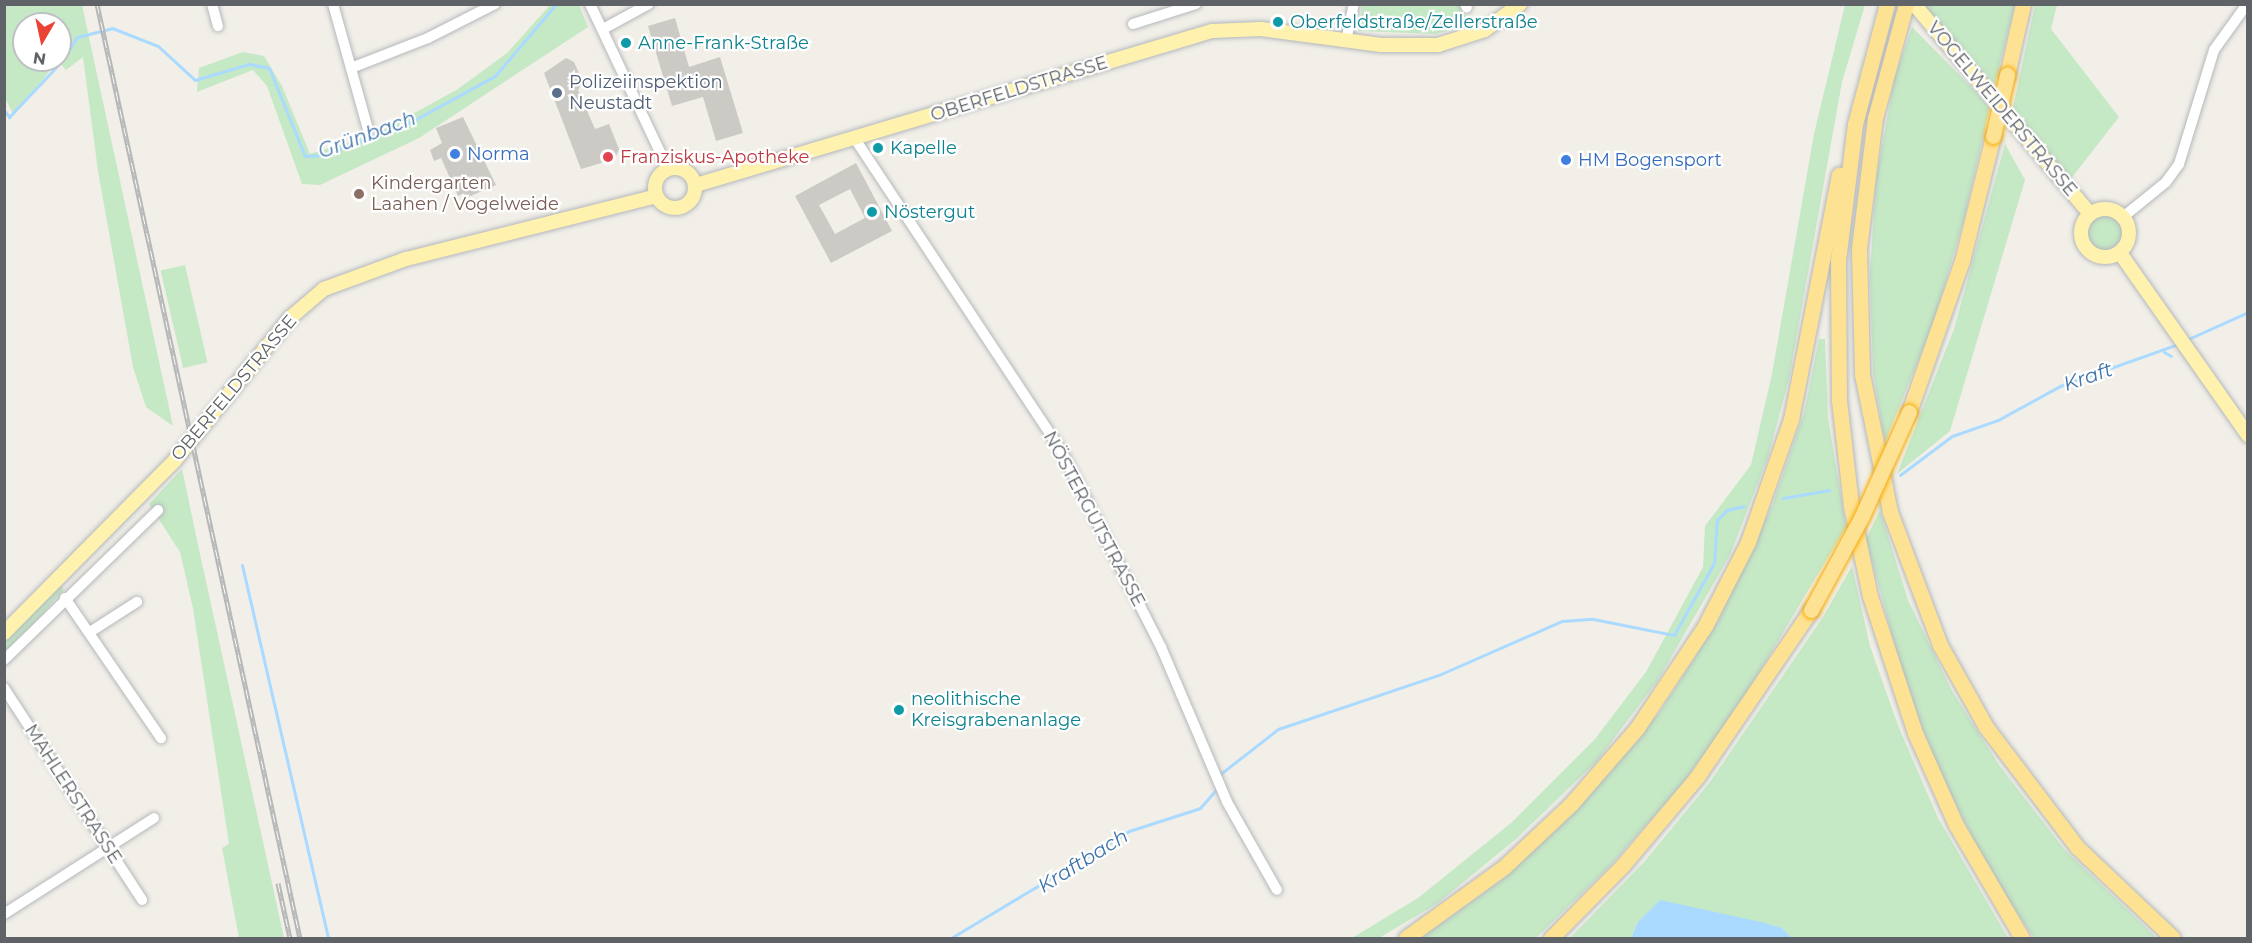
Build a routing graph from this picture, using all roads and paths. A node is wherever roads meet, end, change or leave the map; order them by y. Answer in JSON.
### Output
{"nodes":[{"id":1,"x":212,"y":4,"type":"edge"},
{"id":2,"x":333,"y":4,"type":"edge"},
{"id":3,"x":495,"y":4,"type":"edge"},
{"id":4,"x":590,"y":4,"type":"edge"},
{"id":5,"x":649,"y":4,"type":"edge"},
{"id":6,"x":1196,"y":4,"type":"edge"},
{"id":7,"x":1354,"y":4,"type":"edge"},
{"id":8,"x":1520,"y":4,"type":"edge"},
{"id":9,"x":1914,"y":4,"type":"edge"},
{"id":10,"x":2023,"y":4,"type":"edge"},
{"id":11,"x":2247,"y":4,"type":"edge"},
{"id":12,"x":1886,"y":6,"type":"edge"},
{"id":13,"x":1903,"y":12,"type":"edge"},
{"id":14,"x":1133,"y":24,"type":"dead end"},
{"id":15,"x":218,"y":26,"type":"dead end"},
{"id":16,"x":603,"y":29,"type":"junction"},
{"id":17,"x":1346,"y":41,"type":"junction"},
{"id":18,"x":351,"y":68,"type":"junction"},
{"id":19,"x":1855,"y":124,"type":"junction"},
{"id":20,"x":368,"y":129,"type":"dead end"},
{"id":21,"x":855,"y":139,"type":"junction"},
{"id":22,"x":668,"y":169,"type":"junction"},
{"id":23,"x":696,"y":185,"type":"junction"},
{"id":24,"x":656,"y":196,"type":"junction"},
{"id":25,"x":2090,"y":214,"type":"junction"},
{"id":26,"x":2123,"y":218,"type":"junction"},
{"id":27,"x":2120,"y":253,"type":"junction"},
{"id":28,"x":2247,"y":435,"type":"edge"},
{"id":29,"x":158,"y":510,"type":"dead end"},
{"id":30,"x":65,"y":598,"type":"junction"},
{"id":31,"x":137,"y":602,"type":"dead end"},
{"id":32,"x":90,"y":632,"type":"junction"},
{"id":33,"x":4,"y":633,"type":"edge"},
{"id":34,"x":4,"y":660,"type":"edge"},
{"id":35,"x":4,"y":688,"type":"edge"},
{"id":36,"x":161,"y":738,"type":"dead end"},
{"id":37,"x":154,"y":818,"type":"dead end"},
{"id":38,"x":109,"y":848,"type":"junction"},
{"id":39,"x":1277,"y":890,"type":"dead end"},
{"id":40,"x":142,"y":900,"type":"dead end"},
{"id":41,"x":4,"y":914,"type":"edge"},
{"id":42,"x":1406,"y":939,"type":"edge"},
{"id":43,"x":1551,"y":939,"type":"edge"},
{"id":44,"x":2022,"y":939,"type":"edge"},
{"id":45,"x":2173,"y":939,"type":"edge"}],
"edges":[{"from":1,"to":15,"type":"street"},
{"from":2,"to":18,"type":"street"},
{"from":3,"to":18,"type":"street"},
{"from":4,"to":16,"type":"street"},
{"from":5,"to":16,"type":"street"},
{"from":6,"to":14,"type":"street"},
{"from":7,"to":17,"type":"street"},
{"from":8,"to":17,"type":"main road","name":"OBERFELDSTRASSE"},
{"from":9,"to":25,"type":"main road","name":"VOGELWEIDERSTRASSE"},
{"from":10,"to":43,"type":"highway","bridge":true},
{"from":11,"to":26,"type":"street"},
{"from":12,"to":19,"type":"highway"},
{"from":13,"to":45,"type":"highway"},
{"from":16,"to":22,"type":"street"},
{"from":17,"to":21,"type":"main road","name":"OBERFELDSTRASSE"},
{"from":18,"to":20,"type":"street"},
{"from":19,"to":42,"type":"highway"},
{"from":19,"to":44,"type":"highway"},
{"from":21,"to":23,"type":"main road","name":"OBERFELDSTRASSE"},
{"from":21,"to":39,"type":"street","name":"NÖSTERGUTSTRASSE"},
{"from":22,"to":23,"type":"main road"},
{"from":22,"to":24,"type":"main road"},
{"from":23,"to":24,"type":"main road"},
{"from":24,"to":33,"type":"main road","name":"OBERFELDSTRASSE"},
{"from":25,"to":26,"type":"main road"},
{"from":25,"to":27,"type":"main road"},
{"from":26,"to":27,"type":"main road"},
{"from":27,"to":28,"type":"main road"},
{"from":29,"to":30,"type":"street"},
{"from":30,"to":32,"type":"street"},
{"from":30,"to":34,"type":"street"},
{"from":31,"to":32,"type":"street"},
{"from":32,"to":36,"type":"street"},
{"from":35,"to":38,"type":"street","name":"MAHLERSTRASSE"},
{"from":37,"to":38,"type":"street"},
{"from":38,"to":40,"type":"street","name":"MAHLERSTRASSE"},
{"from":38,"to":41,"type":"street"}]}
